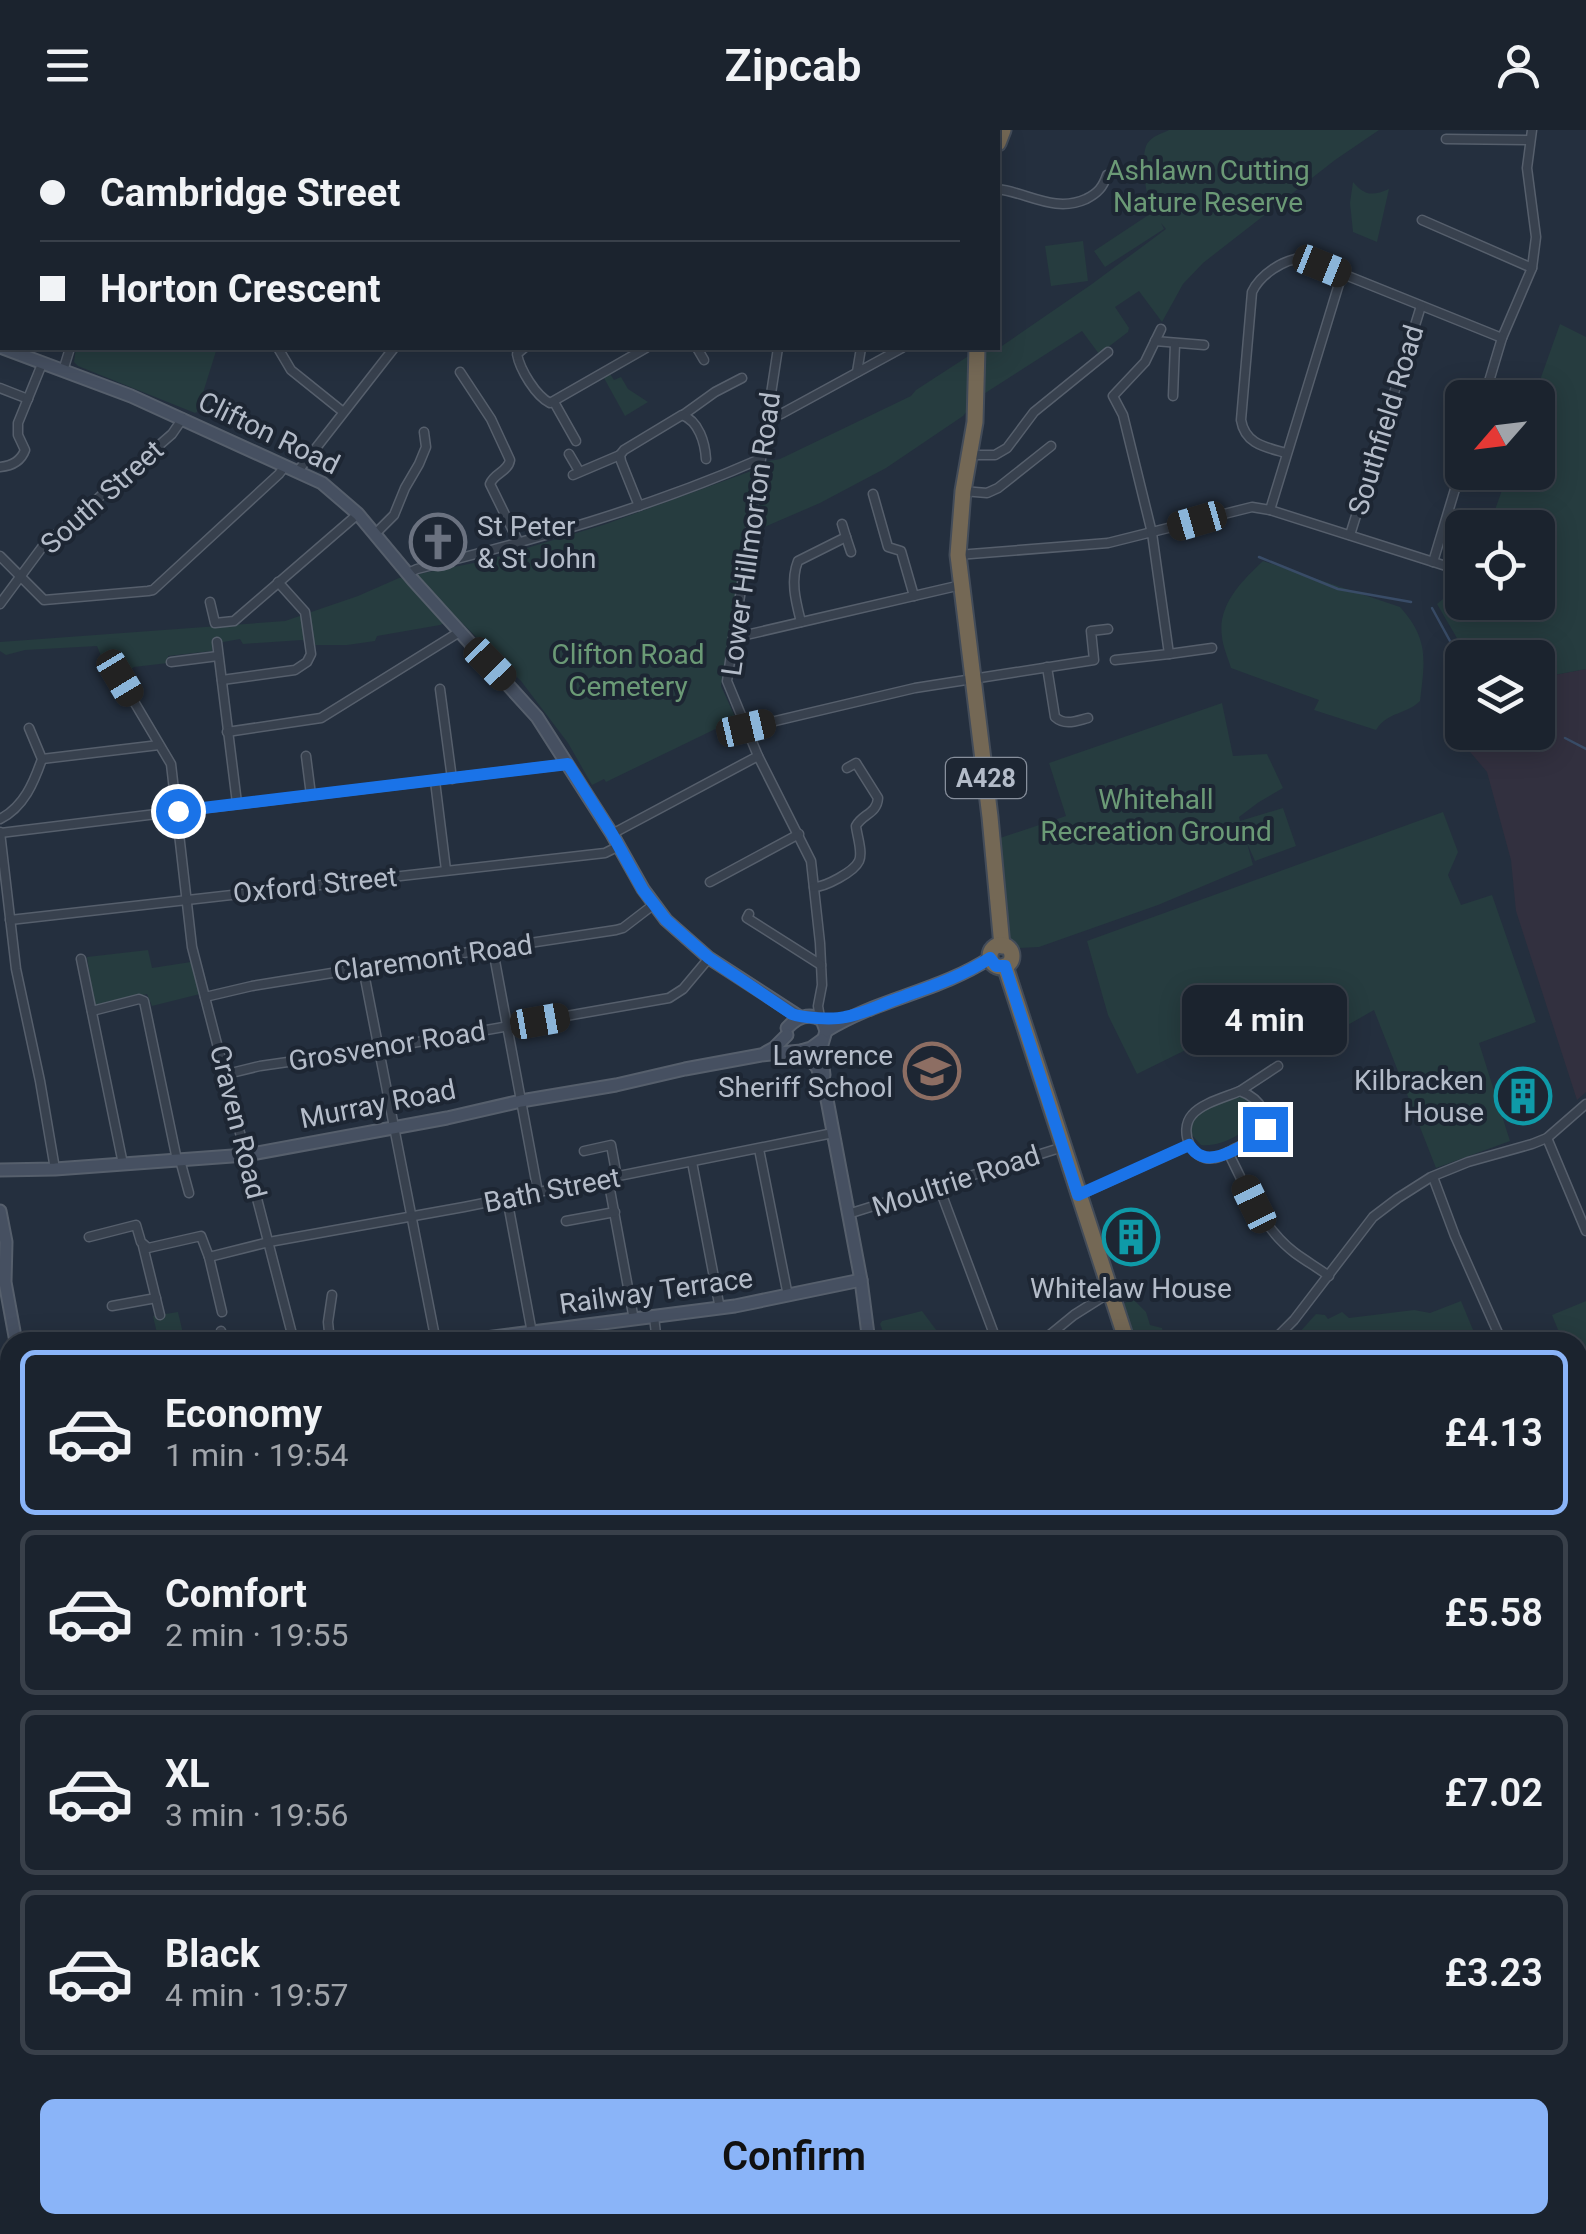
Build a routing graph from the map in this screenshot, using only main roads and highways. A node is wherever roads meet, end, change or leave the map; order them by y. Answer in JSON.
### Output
{"nodes":[{"id":1,"x":977,"y":350,"type":"edge"},
{"id":2,"x":1124,"y":1332,"type":"edge"}],
"edges":[{"from":1,"to":2,"type":"highway","number":"A428"}]}
